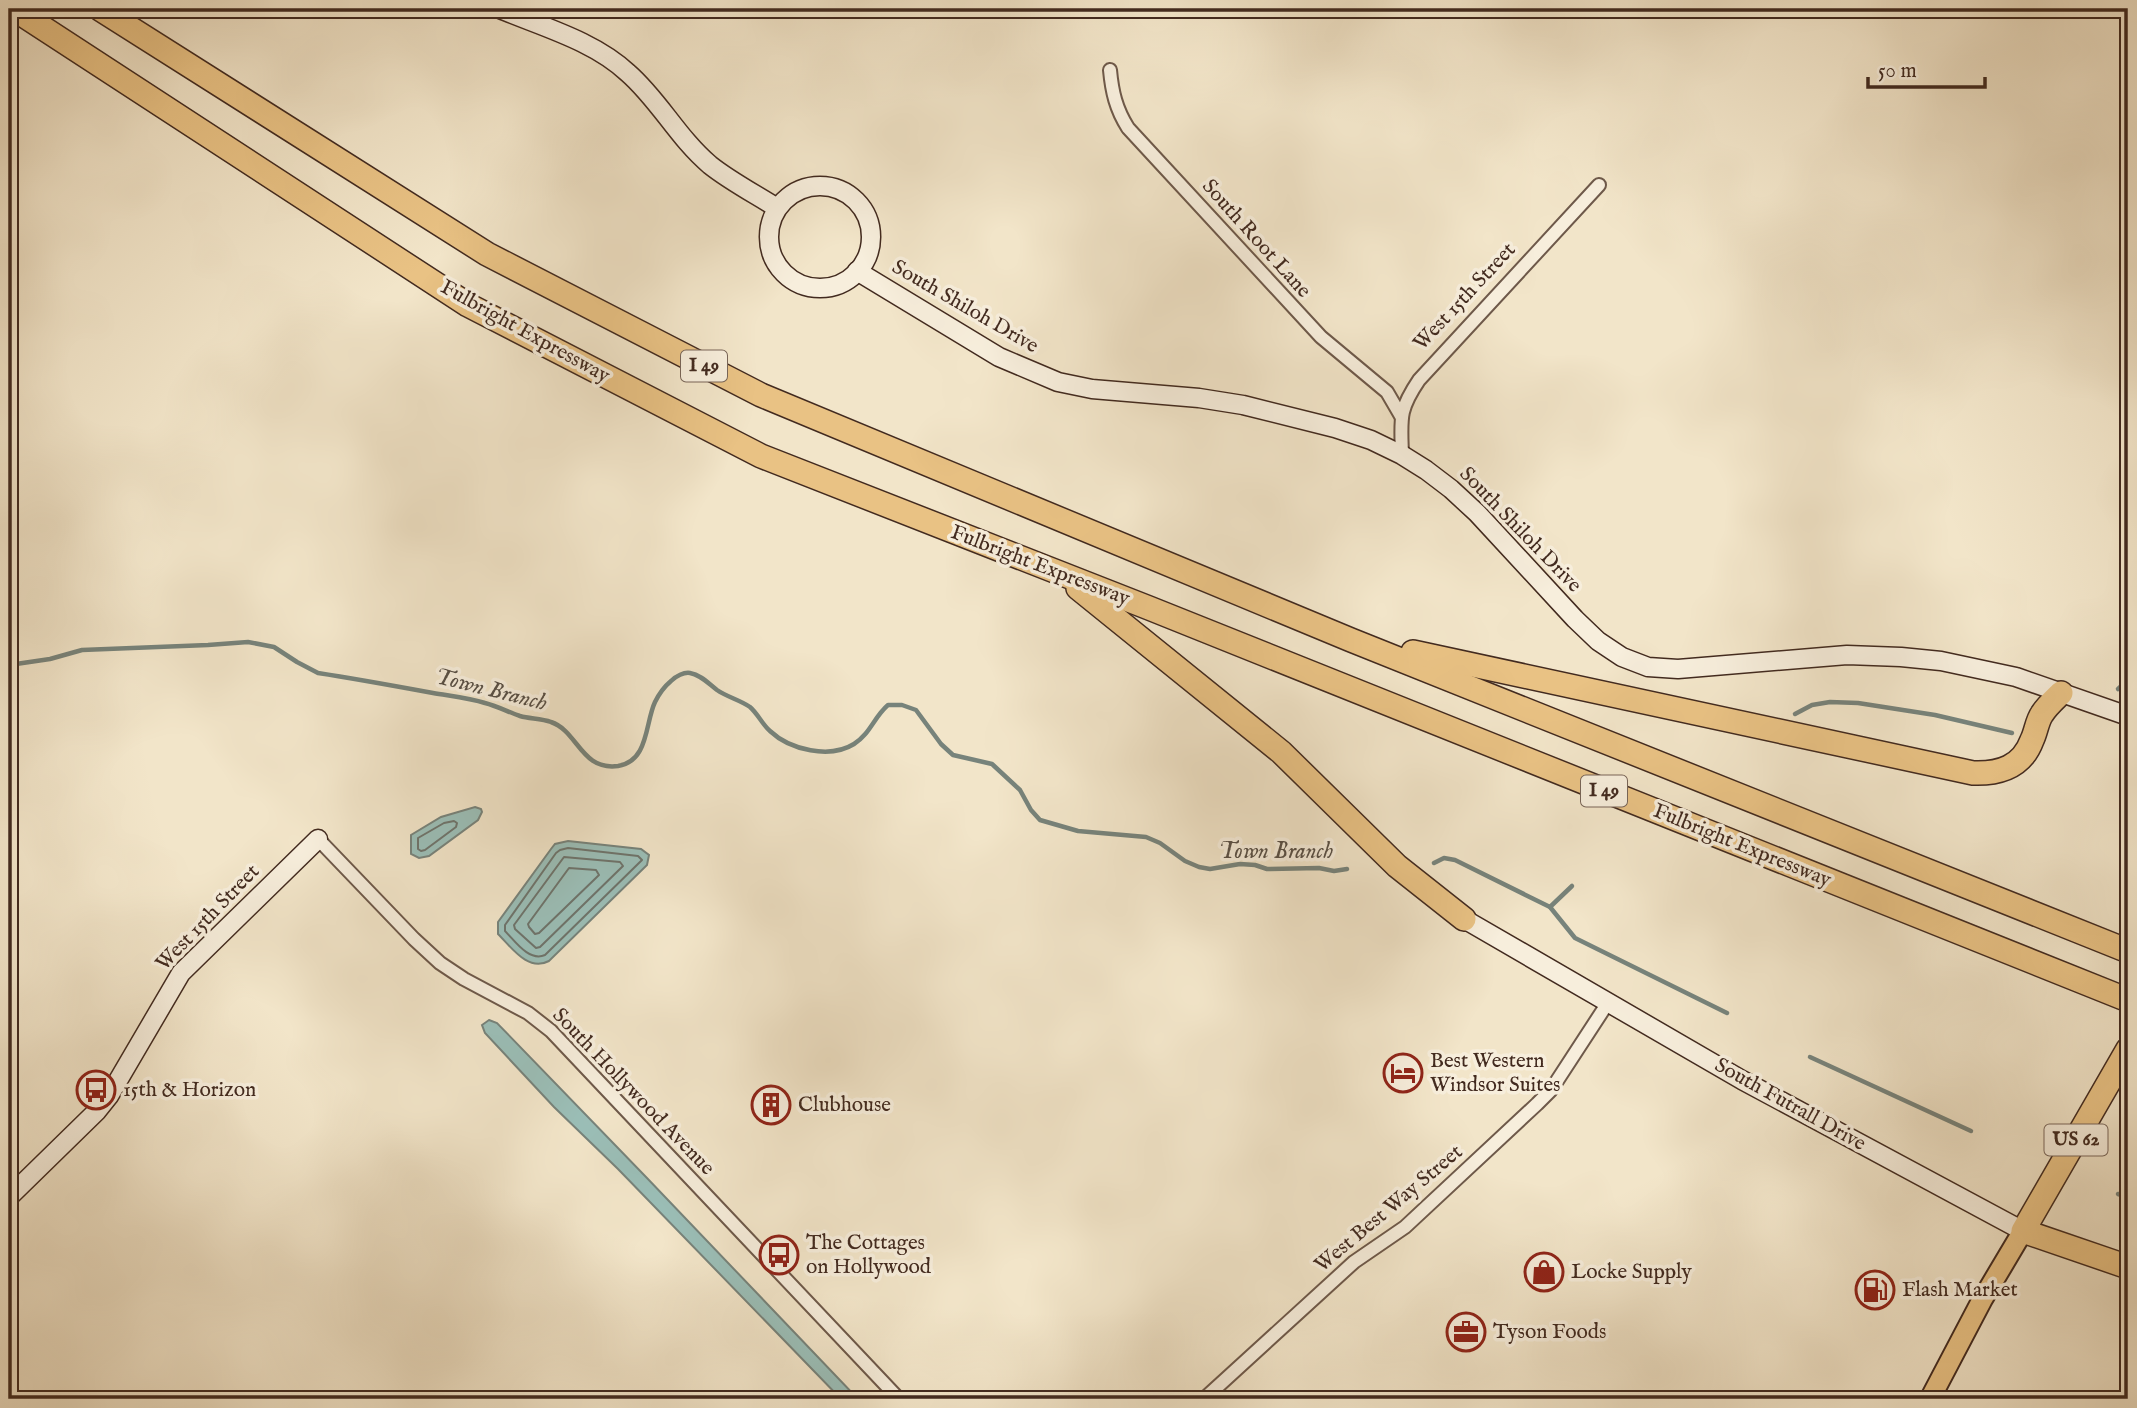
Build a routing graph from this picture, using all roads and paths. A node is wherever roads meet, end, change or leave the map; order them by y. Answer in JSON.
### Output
{"nodes":[{"id":1,"x":14,"y":9,"type":"edge"},
{"id":2,"x":100,"y":9,"type":"edge"},
{"id":3,"x":500,"y":9,"type":"edge"},
{"id":4,"x":1110,"y":70,"type":"dead end"},
{"id":5,"x":1599,"y":185,"type":"dead end"},
{"id":6,"x":778,"y":208,"type":"junction"},
{"id":7,"x":857,"y":271,"type":"junction"},
{"id":8,"x":1401,"y":416,"type":"junction"},
{"id":9,"x":1402,"y":455,"type":"junction"},
{"id":10,"x":1059,"y":573,"type":"junction"},
{"id":11,"x":1351,"y":640,"type":"junction"},
{"id":12,"x":2061,"y":693,"type":"junction"},
{"id":13,"x":2128,"y":716,"type":"edge"},
{"id":14,"x":318,"y":839,"type":"joint"},
{"id":15,"x":1464,"y":919,"type":"joint"},
{"id":16,"x":2128,"y":951,"type":"edge"},
{"id":17,"x":2128,"y":1000,"type":"edge"},
{"id":18,"x":1609,"y":1001,"type":"junction"},
{"id":19,"x":2128,"y":1049,"type":"edge"},
{"id":20,"x":9,"y":1197,"type":"edge"},
{"id":21,"x":2023,"y":1231,"type":"junction"},
{"id":22,"x":2128,"y":1267,"type":"edge"},
{"id":23,"x":899,"y":1399,"type":"edge"},
{"id":24,"x":1205,"y":1399,"type":"edge"},
{"id":25,"x":1930,"y":1399,"type":"edge"}],
"edges":[{"from":1,"to":10,"type":"highway","name":"Fulbright Expressway","number":"I 49"},
{"from":2,"to":11,"type":"highway","number":"I 49"},
{"from":3,"to":6,"type":"street"},
{"from":4,"to":8,"type":"street","name":"South Root Lane"},
{"from":5,"to":8,"type":"street","name":"West 15th Street"},
{"from":6,"to":7,"type":"street"},
{"from":6,"to":7,"type":"street"},
{"from":7,"to":9,"type":"street","name":"South Shiloh Drive"},
{"from":8,"to":9,"type":"street","name":"West 15th Street"},
{"from":9,"to":12,"type":"street","name":"South Shiloh Drive"},
{"from":10,"to":15,"type":"highway"},
{"from":10,"to":17,"type":"highway","name":"Fulbright Expressway","number":"I 49"},
{"from":11,"to":12,"type":"highway"},
{"from":11,"to":16,"type":"highway","number":"I 49"},
{"from":12,"to":13,"type":"street","name":"South Shiloh Drive"},
{"from":14,"to":20,"type":"street","name":"West 15th Street"},
{"from":14,"to":23,"type":"street","name":"South Hollywood Avenue"},
{"from":15,"to":18,"type":"street","name":"South Futrall Drive"},
{"from":18,"to":21,"type":"street","name":"South Futrall Drive"},
{"from":18,"to":24,"type":"street","name":"West Best Way Street"},
{"from":19,"to":21,"type":"highway","number":"US 62"},
{"from":21,"to":22,"type":"highway","name":"South Futrall Drive"},
{"from":21,"to":25,"type":"main road"}]}
